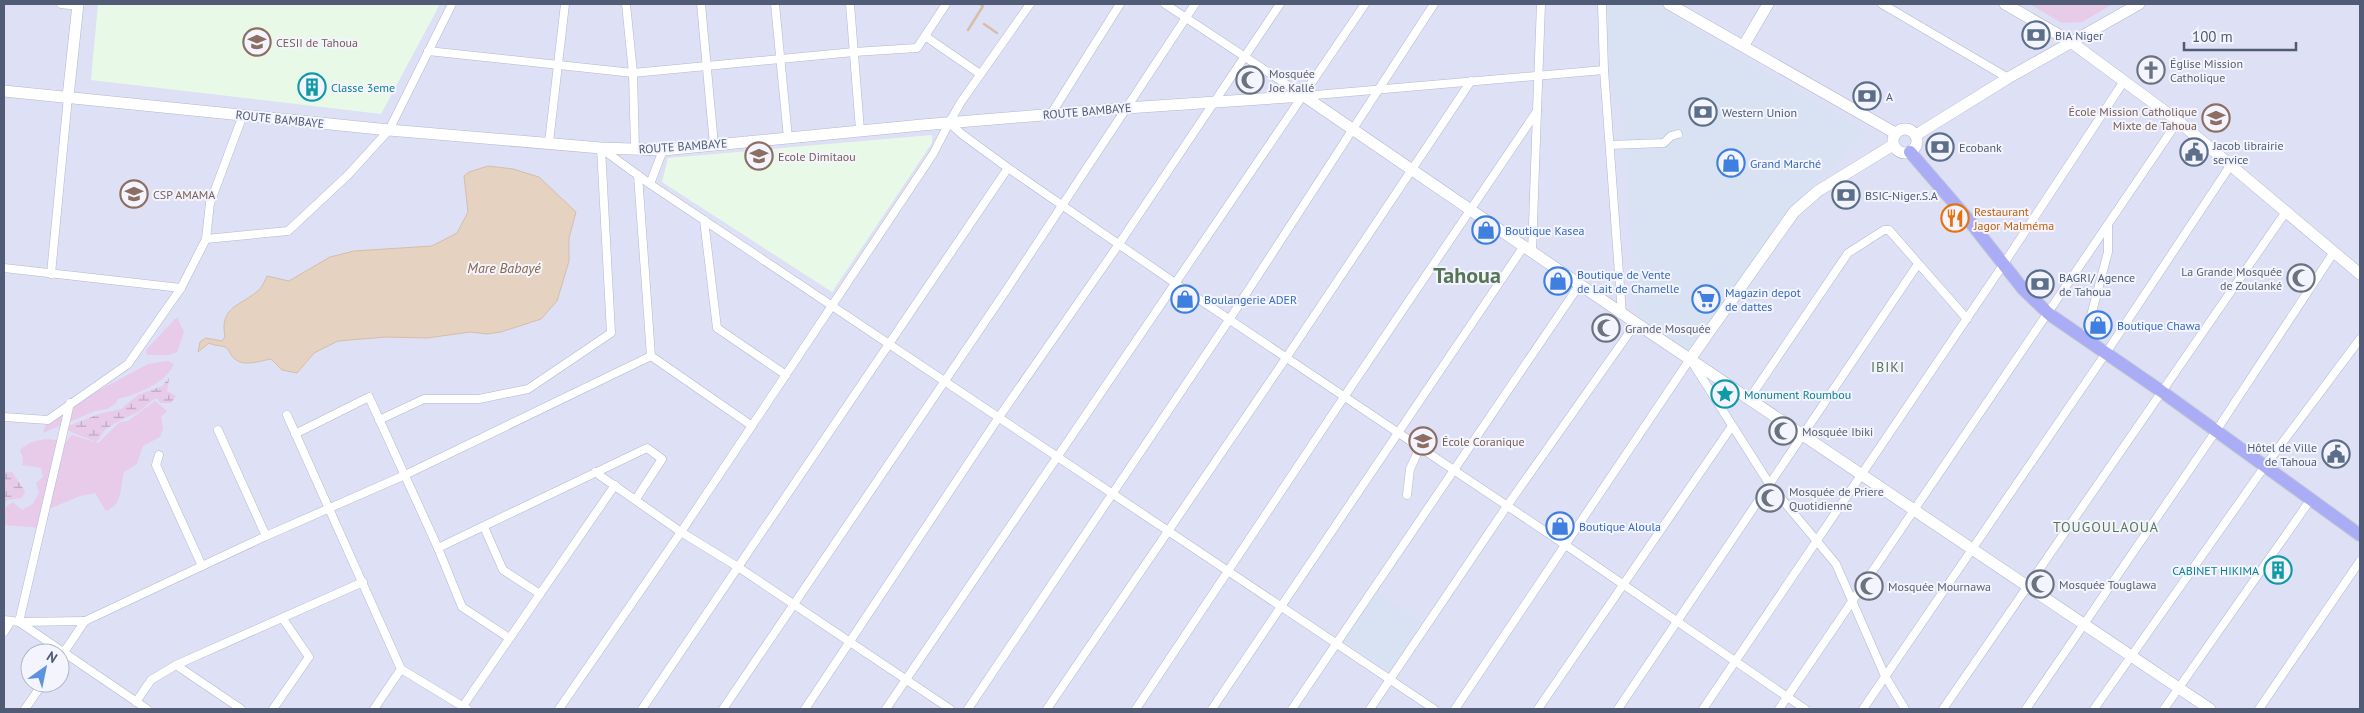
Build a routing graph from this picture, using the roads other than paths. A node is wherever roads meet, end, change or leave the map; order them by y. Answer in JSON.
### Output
{"nodes":[{"id":1,"x":61,"y":4,"type":"edge"},
{"id":2,"x":452,"y":4,"type":"edge"},
{"id":3,"x":565,"y":4,"type":"edge"},
{"id":4,"x":626,"y":4,"type":"edge"},
{"id":5,"x":701,"y":4,"type":"edge"},
{"id":6,"x":775,"y":4,"type":"edge"},
{"id":7,"x":850,"y":4,"type":"edge"},
{"id":8,"x":946,"y":4,"type":"edge"},
{"id":9,"x":1030,"y":4,"type":"edge"},
{"id":10,"x":1120,"y":4,"type":"edge"},
{"id":11,"x":1165,"y":4,"type":"edge"},
{"id":12,"x":1196,"y":4,"type":"edge"},
{"id":13,"x":1280,"y":4,"type":"edge"},
{"id":14,"x":1365,"y":4,"type":"edge"},
{"id":15,"x":1434,"y":4,"type":"edge"},
{"id":16,"x":1541,"y":4,"type":"edge"},
{"id":17,"x":1602,"y":4,"type":"edge"},
{"id":18,"x":1669,"y":4,"type":"edge"},
{"id":19,"x":1768,"y":4,"type":"edge"},
{"id":20,"x":1882,"y":4,"type":"edge"},
{"id":21,"x":2005,"y":4,"type":"edge"},
{"id":22,"x":2139,"y":4,"type":"edge"},
{"id":23,"x":78,"y":5,"type":"edge"},
{"id":24,"x":1186,"y":18,"type":"junction"},
{"id":25,"x":925,"y":36,"type":"junction"},
{"id":26,"x":2071,"y":42,"type":"junction"},
{"id":27,"x":1744,"y":45,"type":"junction"},
{"id":28,"x":428,"y":51,"type":"junction"},
{"id":29,"x":854,"y":52,"type":"junction"},
{"id":30,"x":1245,"y":57,"type":"junction"},
{"id":31,"x":781,"y":58,"type":"junction"},
{"id":32,"x":558,"y":64,"type":"junction"},
{"id":33,"x":707,"y":66,"type":"junction"},
{"id":34,"x":1604,"y":70,"type":"junction"},
{"id":35,"x":633,"y":73,"type":"junction"},
{"id":36,"x":980,"y":74,"type":"junction"},
{"id":37,"x":1540,"y":76,"type":"junction"},
{"id":38,"x":2008,"y":78,"type":"junction"},
{"id":39,"x":1471,"y":81,"type":"junction"},
{"id":40,"x":2124,"y":81,"type":"junction"},
{"id":41,"x":1380,"y":89,"type":"junction"},
{"id":42,"x":4,"y":91,"type":"edge"},
{"id":43,"x":1304,"y":96,"type":"junction"},
{"id":44,"x":68,"y":98,"type":"junction"},
{"id":45,"x":1216,"y":102,"type":"junction"},
{"id":46,"x":1126,"y":108,"type":"junction"},
{"id":47,"x":1538,"y":111,"type":"junction"},
{"id":48,"x":1051,"y":114,"type":"junction"},
{"id":49,"x":243,"y":115,"type":"junction"},
{"id":50,"x":2178,"y":121,"type":"junction"},
{"id":51,"x":949,"y":123,"type":"junction"},
{"id":52,"x":389,"y":130,"type":"junction"},
{"id":53,"x":860,"y":130,"type":"junction"},
{"id":54,"x":1354,"y":130,"type":"junction"},
{"id":55,"x":1895,"y":133,"type":"junction"},
{"id":56,"x":1678,"y":134,"type":"dead end"},
{"id":57,"x":1916,"y":134,"type":"junction"},
{"id":58,"x":788,"y":138,"type":"junction"},
{"id":59,"x":549,"y":142,"type":"junction"},
{"id":60,"x":714,"y":145,"type":"junction"},
{"id":61,"x":1610,"y":145,"type":"junction"},
{"id":62,"x":1893,"y":145,"type":"junction"},
{"id":63,"x":601,"y":148,"type":"junction"},
{"id":64,"x":635,"y":150,"type":"junction"},
{"id":65,"x":663,"y":150,"type":"junction"},
{"id":66,"x":1910,"y":152,"type":"junction"},
{"id":67,"x":2230,"y":166,"type":"junction"},
{"id":68,"x":1008,"y":168,"type":"junction"},
{"id":69,"x":1412,"y":170,"type":"junction"},
{"id":70,"x":638,"y":175,"type":"junction"},
{"id":71,"x":650,"y":184,"type":"junction"},
{"id":72,"x":1064,"y":205,"type":"junction"},
{"id":73,"x":1470,"y":210,"type":"junction"},
{"id":74,"x":2285,"y":213,"type":"junction"},
{"id":75,"x":704,"y":220,"type":"junction"},
{"id":76,"x":2108,"y":225,"type":"junction"},
{"id":77,"x":206,"y":239,"type":"junction"},
{"id":78,"x":1119,"y":244,"type":"junction"},
{"id":79,"x":1528,"y":249,"type":"junction"},
{"id":80,"x":2334,"y":252,"type":"junction"},
{"id":81,"x":1918,"y":264,"type":"junction"},
{"id":82,"x":2003,"y":265,"type":"junction"},
{"id":83,"x":4,"y":268,"type":"edge"},
{"id":84,"x":51,"y":274,"type":"junction"},
{"id":85,"x":2360,"y":274,"type":"edge"},
{"id":86,"x":1175,"y":283,"type":"junction"},
{"id":87,"x":1580,"y":284,"type":"junction"},
{"id":88,"x":181,"y":288,"type":"junction"},
{"id":89,"x":832,"y":306,"type":"junction"},
{"id":90,"x":1622,"y":314,"type":"junction"},
{"id":91,"x":2049,"y":314,"type":"junction"},
{"id":92,"x":1967,"y":319,"type":"junction"},
{"id":93,"x":1229,"y":320,"type":"junction"},
{"id":94,"x":1636,"y":323,"type":"junction"},
{"id":95,"x":2085,"y":338,"type":"junction"},
{"id":96,"x":2360,"y":339,"type":"edge"},
{"id":97,"x":889,"y":344,"type":"junction"},
{"id":98,"x":2106,"y":352,"type":"junction"},
{"id":99,"x":651,"y":356,"type":"junction"},
{"id":100,"x":1286,"y":358,"type":"junction"},
{"id":101,"x":1690,"y":360,"type":"junction"},
{"id":102,"x":786,"y":375,"type":"junction"},
{"id":103,"x":944,"y":380,"type":"junction"},
{"id":104,"x":2161,"y":391,"type":"junction"},
{"id":105,"x":1344,"y":396,"type":"junction"},
{"id":106,"x":1749,"y":399,"type":"junction"},
{"id":107,"x":70,"y":403,"type":"junction"},
{"id":108,"x":287,"y":415,"type":"dead end"},
{"id":109,"x":4,"y":417,"type":"edge"},
{"id":110,"x":999,"y":417,"type":"junction"},
{"id":111,"x":379,"y":420,"type":"junction"},
{"id":112,"x":752,"y":426,"type":"junction"},
{"id":113,"x":1732,"y":426,"type":"junction"},
{"id":114,"x":218,"y":430,"type":"dead end"},
{"id":115,"x":2216,"y":431,"type":"junction"},
{"id":116,"x":296,"y":434,"type":"junction"},
{"id":117,"x":1398,"y":434,"type":"junction"},
{"id":118,"x":1803,"y":435,"type":"junction"},
{"id":119,"x":1420,"y":447,"type":"junction"},
{"id":120,"x":158,"y":455,"type":"dead end"},
{"id":121,"x":1058,"y":457,"type":"junction"},
{"id":122,"x":2265,"y":466,"type":"junction"},
{"id":123,"x":1453,"y":471,"type":"junction"},
{"id":124,"x":595,"y":472,"type":"junction"},
{"id":125,"x":405,"y":475,"type":"junction"},
{"id":126,"x":1862,"y":475,"type":"junction"},
{"id":127,"x":615,"y":485,"type":"junction"},
{"id":128,"x":1770,"y":485,"type":"junction"},
{"id":129,"x":1112,"y":494,"type":"junction"},
{"id":130,"x":1408,"y":495,"type":"dead end"},
{"id":131,"x":636,"y":499,"type":"junction"},
{"id":132,"x":2311,"y":499,"type":"junction"},
{"id":133,"x":1507,"y":506,"type":"junction"},
{"id":134,"x":330,"y":508,"type":"junction"},
{"id":135,"x":1913,"y":509,"type":"junction"},
{"id":136,"x":484,"y":527,"type":"junction"},
{"id":137,"x":1168,"y":531,"type":"junction"},
{"id":138,"x":681,"y":532,"type":"junction"},
{"id":139,"x":2360,"y":535,"type":"edge"},
{"id":140,"x":266,"y":536,"type":"junction"},
{"id":141,"x":1817,"y":540,"type":"junction"},
{"id":142,"x":1567,"y":546,"type":"junction"},
{"id":143,"x":438,"y":548,"type":"junction"},
{"id":144,"x":1971,"y":549,"type":"junction"},
{"id":145,"x":2360,"y":560,"type":"edge"},
{"id":146,"x":202,"y":566,"type":"junction"},
{"id":147,"x":738,"y":567,"type":"junction"},
{"id":148,"x":1229,"y":572,"type":"junction"},
{"id":149,"x":363,"y":582,"type":"junction"},
{"id":150,"x":1625,"y":585,"type":"junction"},
{"id":151,"x":2027,"y":586,"type":"junction"},
{"id":152,"x":540,"y":594,"type":"junction"},
{"id":153,"x":1852,"y":600,"type":"junction"},
{"id":154,"x":795,"y":604,"type":"junction"},
{"id":155,"x":1282,"y":607,"type":"junction"},
{"id":156,"x":282,"y":619,"type":"junction"},
{"id":157,"x":11,"y":621,"type":"edge"},
{"id":158,"x":85,"y":621,"type":"junction"},
{"id":159,"x":1678,"y":621,"type":"junction"},
{"id":160,"x":2083,"y":624,"type":"junction"},
{"id":161,"x":4,"y":632,"type":"edge"},
{"id":162,"x":510,"y":638,"type":"junction"},
{"id":163,"x":851,"y":642,"type":"junction"},
{"id":164,"x":44,"y":643,"type":"edge"},
{"id":165,"x":70,"y":643,"type":"edge"},
{"id":166,"x":1336,"y":644,"type":"junction"},
{"id":167,"x":2130,"y":656,"type":"junction"},
{"id":168,"x":70,"y":660,"type":"edge"},
{"id":169,"x":1735,"y":661,"type":"junction"},
{"id":170,"x":176,"y":665,"type":"junction"},
{"id":171,"x":402,"y":669,"type":"junction"},
{"id":172,"x":1885,"y":676,"type":"junction"},
{"id":173,"x":906,"y":680,"type":"junction"},
{"id":174,"x":1390,"y":680,"type":"junction"},
{"id":175,"x":2178,"y":688,"type":"junction"},
{"id":176,"x":36,"y":693,"type":"edge"},
{"id":177,"x":1787,"y":697,"type":"junction"},
{"id":178,"x":136,"y":702,"type":"junction"},
{"id":179,"x":465,"y":708,"type":"edge"},
{"id":180,"x":25,"y":709,"type":"edge"},
{"id":181,"x":147,"y":709,"type":"edge"},
{"id":182,"x":241,"y":709,"type":"edge"},
{"id":183,"x":273,"y":709,"type":"edge"},
{"id":184,"x":374,"y":709,"type":"edge"},
{"id":185,"x":559,"y":709,"type":"edge"},
{"id":186,"x":642,"y":709,"type":"edge"},
{"id":187,"x":722,"y":709,"type":"edge"},
{"id":188,"x":805,"y":709,"type":"edge"},
{"id":189,"x":886,"y":709,"type":"edge"},
{"id":190,"x":950,"y":709,"type":"edge"},
{"id":191,"x":968,"y":709,"type":"edge"},
{"id":192,"x":1047,"y":709,"type":"edge"},
{"id":193,"x":1136,"y":709,"type":"edge"},
{"id":194,"x":1212,"y":709,"type":"edge"},
{"id":195,"x":1292,"y":709,"type":"edge"},
{"id":196,"x":1370,"y":709,"type":"edge"},
{"id":197,"x":1434,"y":709,"type":"edge"},
{"id":198,"x":1455,"y":709,"type":"edge"},
{"id":199,"x":1538,"y":709,"type":"edge"},
{"id":200,"x":1618,"y":709,"type":"edge"},
{"id":201,"x":1702,"y":709,"type":"edge"},
{"id":202,"x":1779,"y":709,"type":"edge"},
{"id":203,"x":1805,"y":709,"type":"edge"},
{"id":204,"x":1863,"y":709,"type":"edge"},
{"id":205,"x":1905,"y":709,"type":"edge"},
{"id":206,"x":1944,"y":709,"type":"edge"},
{"id":207,"x":2026,"y":709,"type":"edge"},
{"id":208,"x":2094,"y":709,"type":"edge"},
{"id":209,"x":2164,"y":709,"type":"edge"},
{"id":210,"x":2210,"y":709,"type":"edge"},
{"id":211,"x":2260,"y":709,"type":"edge"}],
"edges":[{"from":1,"to":23,"type":"street"},
{"from":2,"to":28,"type":"street"},
{"from":3,"to":32,"type":"street"},
{"from":4,"to":35,"type":"street"},
{"from":5,"to":33,"type":"street"},
{"from":6,"to":31,"type":"street"},
{"from":7,"to":29,"type":"street"},
{"from":8,"to":25,"type":"street"},
{"from":9,"to":36,"type":"street"},
{"from":10,"to":48,"type":"street"},
{"from":11,"to":24,"type":"street"},
{"from":12,"to":24,"type":"street"},
{"from":13,"to":30,"type":"street"},
{"from":14,"to":43,"type":"street"},
{"from":15,"to":41,"type":"street"},
{"from":16,"to":37,"type":"street"},
{"from":17,"to":34,"type":"street"},
{"from":18,"to":27,"type":"street"},
{"from":19,"to":27,"type":"street"},
{"from":20,"to":38,"type":"street"},
{"from":21,"to":26,"type":"street"},
{"from":22,"to":26,"type":"street"},
{"from":23,"to":44,"type":"street"},
{"from":24,"to":30,"type":"street"},
{"from":24,"to":46,"type":"street"},
{"from":25,"to":29,"type":"street"},
{"from":25,"to":36,"type":"street"},
{"from":26,"to":38,"type":"street"},
{"from":26,"to":40,"type":"street"},
{"from":27,"to":55,"type":"street"},
{"from":28,"to":32,"type":"street"},
{"from":28,"to":52,"type":"street"},
{"from":29,"to":31,"type":"street"},
{"from":29,"to":53,"type":"street"},
{"from":30,"to":43,"type":"street"},
{"from":30,"to":45,"type":"street"},
{"from":31,"to":33,"type":"street"},
{"from":31,"to":58,"type":"street"},
{"from":32,"to":35,"type":"street"},
{"from":32,"to":59,"type":"street"},
{"from":33,"to":35,"type":"street"},
{"from":33,"to":60,"type":"street"},
{"from":34,"to":37,"type":"street"},
{"from":34,"to":61,"type":"street"},
{"from":35,"to":64,"type":"street"},
{"from":36,"to":51,"type":"street"},
{"from":37,"to":39,"type":"street"},
{"from":37,"to":47,"type":"street"},
{"from":38,"to":57,"type":"street"},
{"from":39,"to":41,"type":"street"},
{"from":39,"to":69,"type":"street"},
{"from":40,"to":50,"type":"street"},
{"from":40,"to":82,"type":"street"},
{"from":41,"to":43,"type":"street"},
{"from":41,"to":54,"type":"street"},
{"from":42,"to":44,"type":"street","name":"ROUTE BAMBAYE"},
{"from":43,"to":45,"type":"street","name":"ROUTE BAMBAYE"},
{"from":43,"to":54,"type":"street"},
{"from":43,"to":86,"type":"street"},
{"from":44,"to":49,"type":"street","name":"ROUTE BAMBAYE"},
{"from":44,"to":84,"type":"street"},
{"from":45,"to":46,"type":"street","name":"ROUTE BAMBAYE"},
{"from":45,"to":78,"type":"street"},
{"from":46,"to":48,"type":"street","name":"ROUTE BAMBAYE"},
{"from":46,"to":72,"type":"street"},
{"from":47,"to":73,"type":"street"},
{"from":47,"to":79,"type":"street"},
{"from":48,"to":51,"type":"street","name":"ROUTE BAMBAYE"},
{"from":49,"to":52,"type":"street","name":"ROUTE BAMBAYE"},
{"from":49,"to":77,"type":"street"},
{"from":50,"to":67,"type":"street"},
{"from":50,"to":76,"type":"street"},
{"from":51,"to":53,"type":"street","name":"ROUTE BAMBAYE"},
{"from":51,"to":68,"type":"street"},
{"from":51,"to":89,"type":"street"},
{"from":52,"to":59,"type":"street","name":"ROUTE BAMBAYE"},
{"from":52,"to":77,"type":"street"},
{"from":53,"to":58,"type":"street","name":"ROUTE BAMBAYE"},
{"from":54,"to":69,"type":"street"},
{"from":54,"to":93,"type":"street"},
{"from":55,"to":57,"type":"street"},
{"from":55,"to":62,"type":"street"},
{"from":56,"to":61,"type":"street"},
{"from":57,"to":66,"type":"street"},
{"from":58,"to":60,"type":"street","name":"ROUTE BAMBAYE"},
{"from":59,"to":63,"type":"street","name":"ROUTE BAMBAYE"},
{"from":60,"to":65,"type":"street","name":"ROUTE BAMBAYE"},
{"from":61,"to":90,"type":"street"},
{"from":62,"to":66,"type":"street"},
{"from":62,"to":101,"type":"street"},
{"from":63,"to":64,"type":"street","name":"ROUTE BAMBAYE"},
{"from":63,"to":70,"type":"street"},
{"from":63,"to":111,"type":"street"},
{"from":64,"to":65,"type":"street","name":"ROUTE BAMBAYE"},
{"from":65,"to":71,"type":"street"},
{"from":66,"to":82,"type":"main road"},
{"from":67,"to":74,"type":"street"},
{"from":67,"to":98,"type":"street"},
{"from":68,"to":72,"type":"street"},
{"from":68,"to":97,"type":"street"},
{"from":69,"to":73,"type":"street"},
{"from":69,"to":100,"type":"street"},
{"from":70,"to":71,"type":"street"},
{"from":70,"to":99,"type":"street"},
{"from":71,"to":75,"type":"street"},
{"from":72,"to":78,"type":"street"},
{"from":72,"to":103,"type":"street"},
{"from":73,"to":79,"type":"street"},
{"from":73,"to":105,"type":"street"},
{"from":74,"to":80,"type":"street"},
{"from":74,"to":104,"type":"street"},
{"from":75,"to":89,"type":"street"},
{"from":75,"to":102,"type":"street"},
{"from":76,"to":91,"type":"street"},
{"from":76,"to":95,"type":"street"},
{"from":77,"to":88,"type":"street"},
{"from":78,"to":86,"type":"street"},
{"from":78,"to":110,"type":"street"},
{"from":79,"to":87,"type":"street"},
{"from":79,"to":117,"type":"street"},
{"from":80,"to":85,"type":"street"},
{"from":80,"to":115,"type":"street"},
{"from":81,"to":92,"type":"street"},
{"from":81,"to":106,"type":"street"},
{"from":81,"to":118,"type":"street"},
{"from":82,"to":91,"type":"main road"},
{"from":82,"to":92,"type":"street"},
{"from":83,"to":84,"type":"street"},
{"from":84,"to":88,"type":"street"},
{"from":86,"to":93,"type":"street"},
{"from":86,"to":121,"type":"street"},
{"from":87,"to":90,"type":"street"},
{"from":87,"to":123,"type":"street"},
{"from":88,"to":107,"type":"street"},
{"from":89,"to":97,"type":"street"},
{"from":89,"to":102,"type":"street"},
{"from":90,"to":94,"type":"street"},
{"from":91,"to":95,"type":"main road"},
{"from":91,"to":135,"type":"street"},
{"from":92,"to":126,"type":"street"},
{"from":93,"to":100,"type":"street"},
{"from":93,"to":129,"type":"street"},
{"from":94,"to":101,"type":"street"},
{"from":94,"to":133,"type":"street"},
{"from":95,"to":98,"type":"main road"},
{"from":96,"to":122,"type":"street"},
{"from":97,"to":103,"type":"street"},
{"from":97,"to":147,"type":"street"},
{"from":98,"to":104,"type":"main road"},
{"from":98,"to":144,"type":"street"},
{"from":99,"to":112,"type":"street"},
{"from":99,"to":125,"type":"street"},
{"from":100,"to":105,"type":"street"},
{"from":100,"to":137,"type":"street"},
{"from":101,"to":106,"type":"street"},
{"from":101,"to":113,"type":"street"},
{"from":101,"to":142,"type":"street"},
{"from":102,"to":112,"type":"street"},
{"from":103,"to":110,"type":"street"},
{"from":103,"to":154,"type":"street"},
{"from":104,"to":115,"type":"main road"},
{"from":104,"to":151,"type":"street"},
{"from":105,"to":117,"type":"street"},
{"from":105,"to":148,"type":"street"},
{"from":106,"to":118,"type":"street"},
{"from":107,"to":109,"type":"street"},
{"from":107,"to":157,"type":"street"},
{"from":108,"to":116,"type":"street"},
{"from":110,"to":121,"type":"street"},
{"from":110,"to":163,"type":"street"},
{"from":111,"to":116,"type":"street"},
{"from":111,"to":125,"type":"street"},
{"from":112,"to":138,"type":"street"},
{"from":113,"to":128,"type":"street"},
{"from":113,"to":150,"type":"street"},
{"from":114,"to":140,"type":"street"},
{"from":115,"to":122,"type":"main road"},
{"from":115,"to":160,"type":"street"},
{"from":116,"to":134,"type":"street"},
{"from":117,"to":119,"type":"street"},
{"from":117,"to":155,"type":"street"},
{"from":118,"to":126,"type":"street"},
{"from":118,"to":128,"type":"street"},
{"from":119,"to":123,"type":"street"},
{"from":119,"to":130,"type":"street"},
{"from":120,"to":146,"type":"street"},
{"from":121,"to":129,"type":"street"},
{"from":121,"to":173,"type":"street"},
{"from":122,"to":132,"type":"main road"},
{"from":122,"to":167,"type":"street"},
{"from":123,"to":133,"type":"street"},
{"from":123,"to":166,"type":"street"},
{"from":124,"to":127,"type":"street"},
{"from":124,"to":131,"type":"street"},
{"from":124,"to":136,"type":"street"},
{"from":125,"to":134,"type":"street"},
{"from":125,"to":143,"type":"street"},
{"from":126,"to":135,"type":"street"},
{"from":126,"to":141,"type":"street"},
{"from":127,"to":131,"type":"street"},
{"from":127,"to":152,"type":"street"},
{"from":128,"to":141,"type":"street"},
{"from":128,"to":159,"type":"street"},
{"from":129,"to":137,"type":"street"},
{"from":129,"to":191,"type":"street"},
{"from":131,"to":138,"type":"street"},
{"from":132,"to":139,"type":"main road"},
{"from":132,"to":175,"type":"street"},
{"from":133,"to":142,"type":"street"},
{"from":133,"to":174,"type":"street"},
{"from":134,"to":140,"type":"street"},
{"from":134,"to":149,"type":"street"},
{"from":135,"to":144,"type":"street"},
{"from":135,"to":153,"type":"street"},
{"from":136,"to":143,"type":"street"},
{"from":136,"to":152,"type":"street"},
{"from":137,"to":148,"type":"street"},
{"from":137,"to":192,"type":"street"},
{"from":138,"to":147,"type":"street"},
{"from":138,"to":185,"type":"street"},
{"from":140,"to":146,"type":"street"},
{"from":141,"to":153,"type":"street"},
{"from":141,"to":169,"type":"street"},
{"from":142,"to":150,"type":"street"},
{"from":142,"to":198,"type":"street"},
{"from":143,"to":162,"type":"street"},
{"from":144,"to":151,"type":"street"},
{"from":144,"to":172,"type":"street"},
{"from":145,"to":211,"type":"street"},
{"from":146,"to":158,"type":"street"},
{"from":147,"to":154,"type":"street"},
{"from":147,"to":186,"type":"street"},
{"from":148,"to":155,"type":"street"},
{"from":148,"to":193,"type":"street"},
{"from":149,"to":156,"type":"street"},
{"from":149,"to":171,"type":"street"},
{"from":150,"to":159,"type":"street"},
{"from":150,"to":199,"type":"street"},
{"from":151,"to":160,"type":"street"},
{"from":151,"to":206,"type":"street"},
{"from":152,"to":162,"type":"street"},
{"from":153,"to":172,"type":"street"},
{"from":153,"to":177,"type":"street"},
{"from":154,"to":163,"type":"street"},
{"from":154,"to":187,"type":"street"},
{"from":155,"to":166,"type":"street"},
{"from":155,"to":194,"type":"street"},
{"from":156,"to":170,"type":"street"},
{"from":156,"to":183,"type":"street"},
{"from":157,"to":158,"type":"street"},
{"from":157,"to":161,"type":"street"},
{"from":157,"to":164,"type":"street"},
{"from":158,"to":165,"type":"street"},
{"from":159,"to":169,"type":"street"},
{"from":159,"to":200,"type":"street"},
{"from":160,"to":167,"type":"street"},
{"from":160,"to":207,"type":"street"},
{"from":162,"to":179,"type":"street"},
{"from":163,"to":173,"type":"street"},
{"from":163,"to":188,"type":"street"},
{"from":166,"to":174,"type":"street"},
{"from":166,"to":195,"type":"street"},
{"from":167,"to":175,"type":"street"},
{"from":167,"to":208,"type":"street"},
{"from":168,"to":178,"type":"street"},
{"from":169,"to":177,"type":"street"},
{"from":169,"to":201,"type":"street"},
{"from":170,"to":178,"type":"street"},
{"from":170,"to":182,"type":"street"},
{"from":171,"to":179,"type":"street"},
{"from":171,"to":184,"type":"street"},
{"from":172,"to":204,"type":"street"},
{"from":172,"to":205,"type":"street"},
{"from":173,"to":189,"type":"street"},
{"from":173,"to":190,"type":"street"},
{"from":174,"to":196,"type":"street"},
{"from":174,"to":197,"type":"street"},
{"from":175,"to":209,"type":"street"},
{"from":175,"to":210,"type":"street"},
{"from":176,"to":180,"type":"street"},
{"from":177,"to":202,"type":"street"},
{"from":177,"to":203,"type":"street"},
{"from":178,"to":181,"type":"street"}]}
